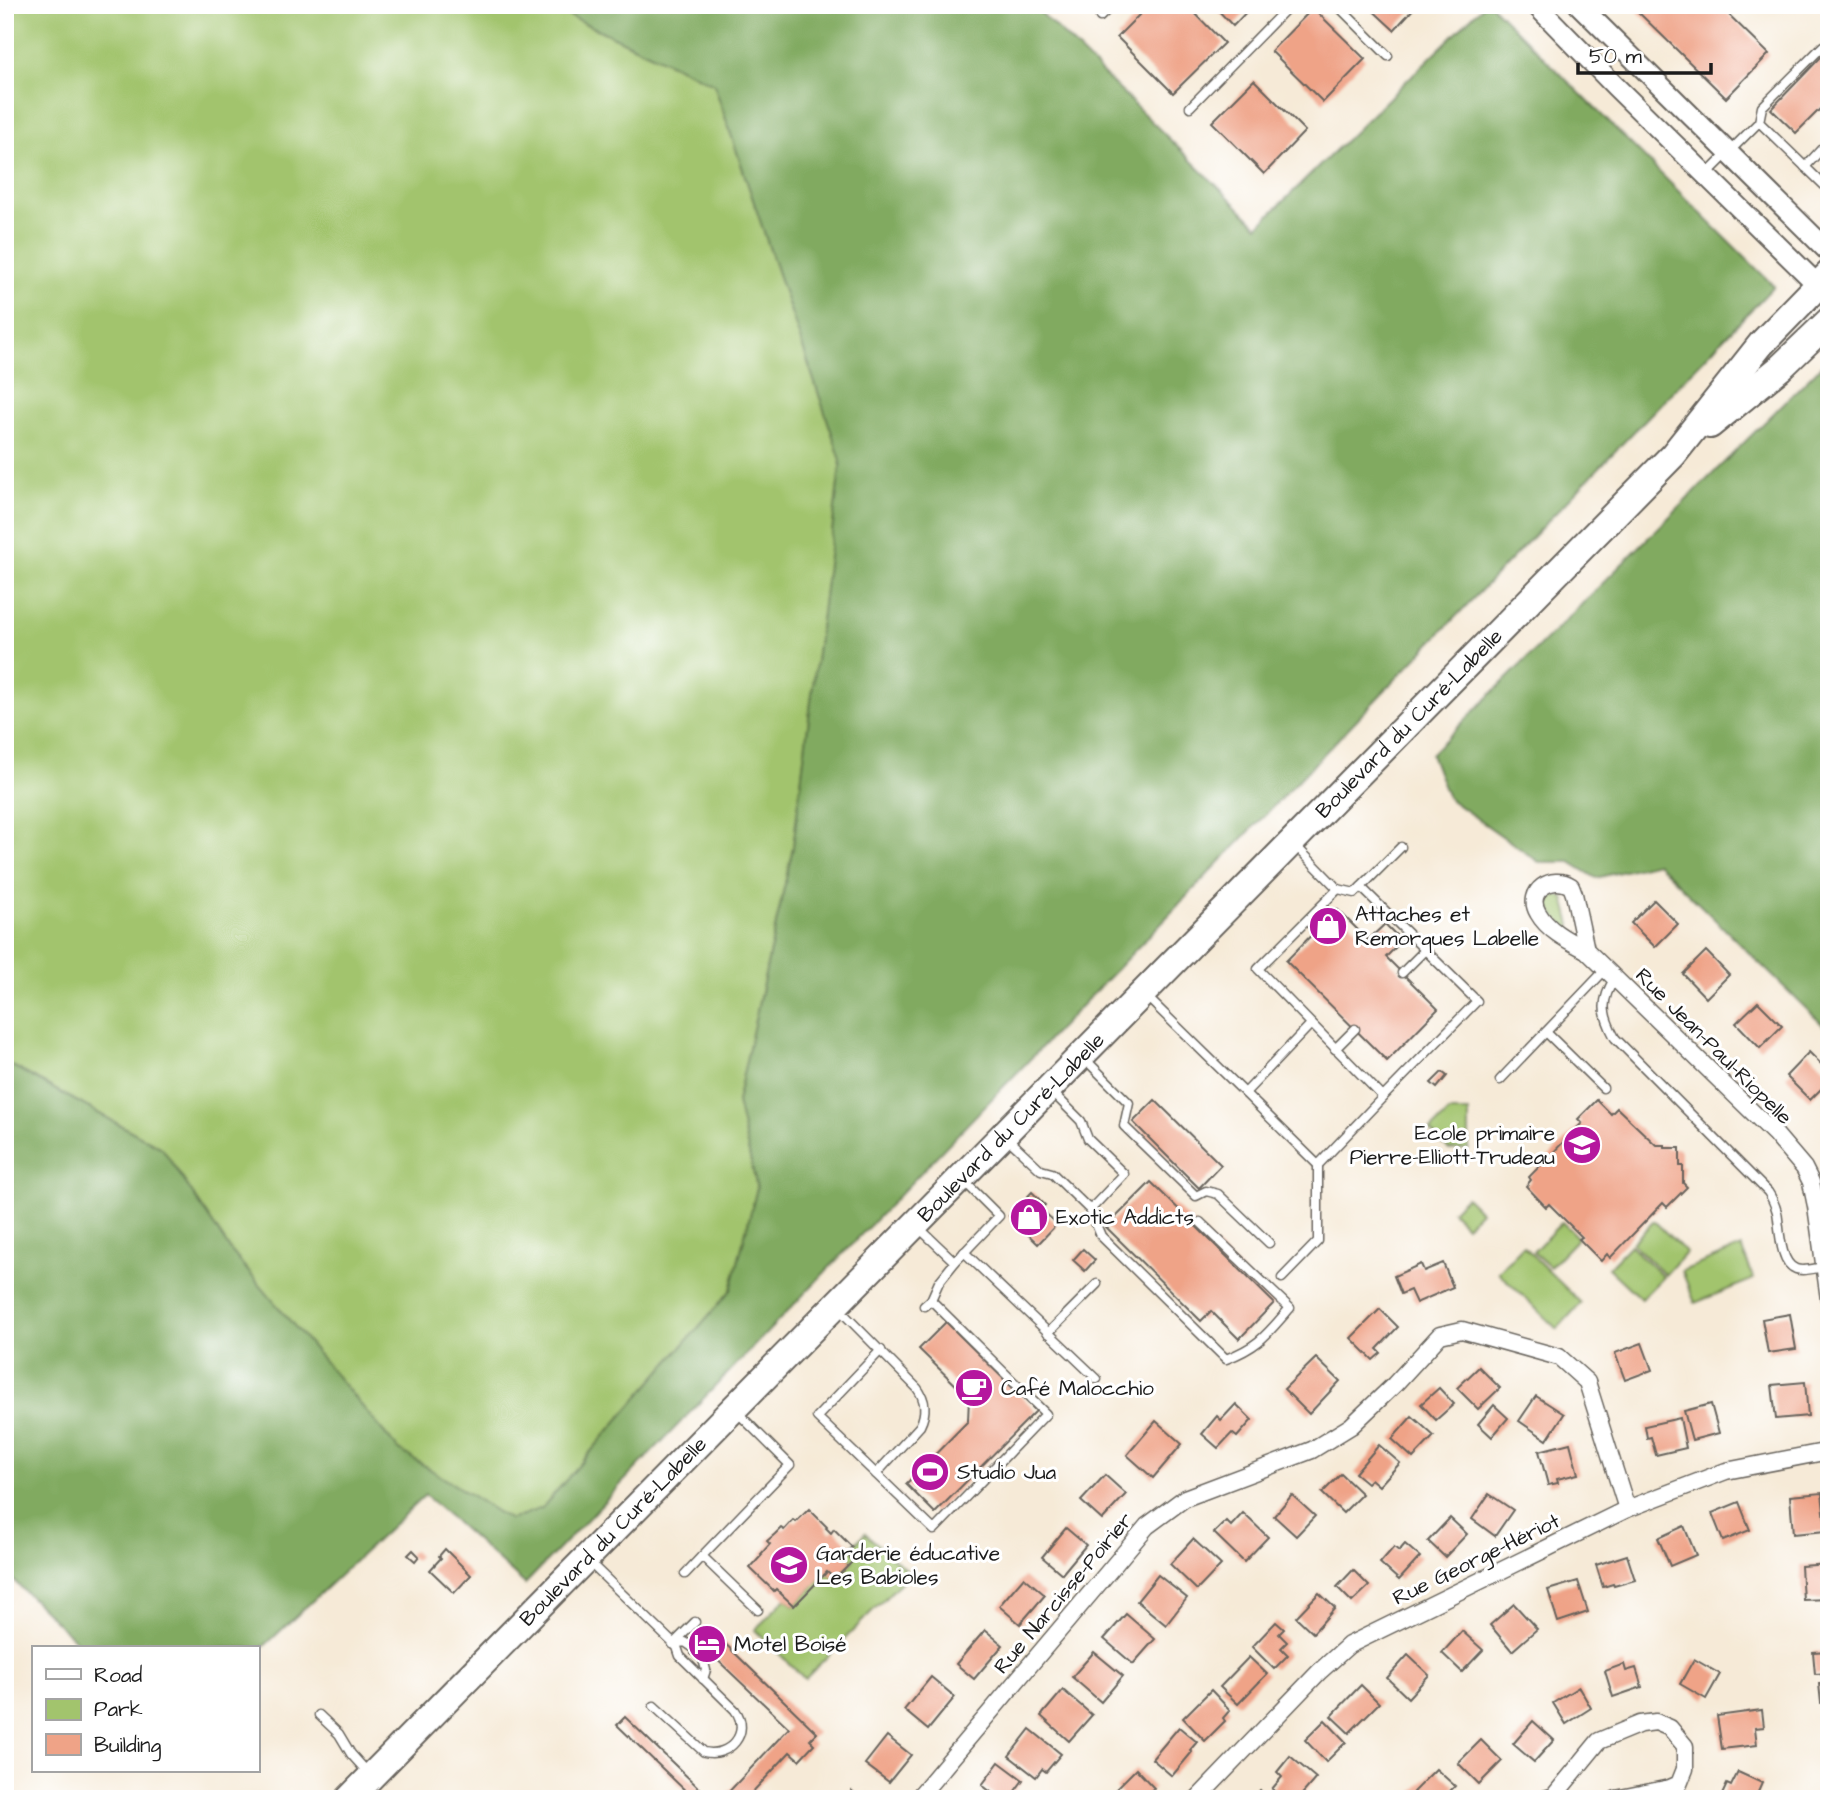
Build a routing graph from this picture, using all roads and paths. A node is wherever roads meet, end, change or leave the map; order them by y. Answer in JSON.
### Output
{"nodes":[{"id":1,"x":1112,"y":5,"type":"edge"},
{"id":2,"x":1290,"y":5,"type":"edge"},
{"id":3,"x":1337,"y":5,"type":"edge"},
{"id":4,"x":1536,"y":5,"type":"edge"},
{"id":5,"x":1579,"y":5,"type":"edge"},
{"id":6,"x":1100,"y":17,"type":"dead end"},
{"id":7,"x":1829,"y":45,"type":"edge"},
{"id":8,"x":1388,"y":56,"type":"dead end"},
{"id":9,"x":1191,"y":107,"type":"dead end"},
{"id":10,"x":1759,"y":122,"type":"junction"},
{"id":11,"x":1829,"y":141,"type":"edge"},
{"id":12,"x":1728,"y":152,"type":"junction"},
{"id":13,"x":1805,"y":167,"type":"junction"},
{"id":14,"x":1706,"y":175,"type":"junction"},
{"id":15,"x":1829,"y":190,"type":"edge"},
{"id":16,"x":1829,"y":252,"type":"edge"},
{"id":17,"x":1825,"y":285,"type":"edge"},
{"id":18,"x":1829,"y":321,"type":"edge"},
{"id":19,"x":1673,"y":455,"type":"junction"},
{"id":20,"x":1292,"y":842,"type":"junction"},
{"id":21,"x":1401,"y":847,"type":"dead end"},
{"id":22,"x":1361,"y":887,"type":"junction"},
{"id":23,"x":1338,"y":888,"type":"junction"},
{"id":24,"x":1425,"y":950,"type":"junction"},
{"id":25,"x":1586,"y":950,"type":"dead end"},
{"id":26,"x":1402,"y":973,"type":"dead end"},
{"id":27,"x":1611,"y":974,"type":"junction"},
{"id":28,"x":1143,"y":993,"type":"junction"},
{"id":29,"x":1311,"y":1024,"type":"junction"},
{"id":30,"x":1355,"y":1029,"type":"dead end"},
{"id":31,"x":1546,"y":1032,"type":"junction"},
{"id":32,"x":1335,"y":1049,"type":"junction"},
{"id":33,"x":1082,"y":1055,"type":"junction"},
{"id":34,"x":1500,"y":1080,"type":"dead end"},
{"id":35,"x":1049,"y":1088,"type":"junction"},
{"id":36,"x":1603,"y":1088,"type":"dead end"},
{"id":37,"x":1245,"y":1093,"type":"junction"},
{"id":38,"x":1383,"y":1097,"type":"junction"},
{"id":39,"x":1003,"y":1135,"type":"junction"},
{"id":40,"x":1318,"y":1166,"type":"junction"},
{"id":41,"x":960,"y":1178,"type":"junction"},
{"id":42,"x":1090,"y":1210,"type":"junction"},
{"id":43,"x":1200,"y":1222,"type":"dead end"},
{"id":44,"x":915,"y":1224,"type":"junction"},
{"id":45,"x":1269,"y":1243,"type":"dead end"},
{"id":46,"x":964,"y":1252,"type":"junction"},
{"id":47,"x":956,"y":1262,"type":"junction"},
{"id":48,"x":1824,"y":1267,"type":"junction"},
{"id":49,"x":1282,"y":1278,"type":"dead end"},
{"id":50,"x":1097,"y":1284,"type":"dead end"},
{"id":51,"x":1829,"y":1299,"type":"edge"},
{"id":52,"x":932,"y":1300,"type":"junction"},
{"id":53,"x":835,"y":1305,"type":"junction"},
{"id":54,"x":925,"y":1306,"type":"dead end"},
{"id":55,"x":1048,"y":1333,"type":"junction"},
{"id":56,"x":881,"y":1350,"type":"junction"},
{"id":57,"x":1097,"y":1379,"type":"dead end"},
{"id":58,"x":734,"y":1409,"type":"junction"},
{"id":59,"x":1829,"y":1451,"type":"edge"},
{"id":60,"x":876,"y":1474,"type":"junction"},
{"id":61,"x":1628,"y":1509,"type":"junction"},
{"id":62,"x":702,"y":1556,"type":"junction"},
{"id":63,"x":586,"y":1559,"type":"junction"},
{"id":64,"x":685,"y":1574,"type":"dead end"},
{"id":65,"x":758,"y":1610,"type":"dead end"},
{"id":66,"x":695,"y":1622,"type":"dead end"},
{"id":67,"x":673,"y":1644,"type":"junction"},
{"id":68,"x":695,"y":1649,"type":"dead end"},
{"id":69,"x":702,"y":1656,"type":"dead end"},
{"id":70,"x":703,"y":1679,"type":"junction"},
{"id":71,"x":654,"y":1706,"type":"dead end"},
{"id":72,"x":319,"y":1715,"type":"dead end"},
{"id":73,"x":360,"y":1791,"type":"edge"},
{"id":74,"x":1553,"y":1798,"type":"edge"},
{"id":75,"x":917,"y":1799,"type":"edge"},
{"id":76,"x":1198,"y":1799,"type":"edge"},
{"id":77,"x":1616,"y":1799,"type":"edge"}],
"edges":[{"from":1,"to":6,"type":"lane"},
{"from":2,"to":9,"type":"lane"},
{"from":3,"to":8,"type":"lane"},
{"from":4,"to":14,"type":"street"},
{"from":5,"to":12,"type":"street"},
{"from":7,"to":10,"type":"lane"},
{"from":10,"to":12,"type":"lane"},
{"from":10,"to":13,"type":"lane"},
{"from":11,"to":13,"type":"lane"},
{"from":12,"to":14,"type":"lane"},
{"from":12,"to":16,"type":"street"},
{"from":13,"to":15,"type":"lane"},
{"from":14,"to":17,"type":"street"},
{"from":17,"to":19,"type":"main road","name":"Boulevard du Curé-Labelle"},
{"from":18,"to":19,"type":"main road","name":"Boulevard du Curé-Labelle"},
{"from":19,"to":20,"type":"main road","name":"Boulevard du Curé-Labelle"},
{"from":20,"to":23,"type":"lane"},
{"from":20,"to":28,"type":"main road","name":"Boulevard du Curé-Labelle"},
{"from":21,"to":22,"type":"lane"},
{"from":22,"to":23,"type":"lane"},
{"from":22,"to":24,"type":"lane"},
{"from":23,"to":29,"type":"lane"},
{"from":24,"to":26,"type":"lane"},
{"from":24,"to":38,"type":"lane"},
{"from":25,"to":27,"type":"street","name":"Rue Jean-Paul-Riopelle"},
{"from":27,"to":31,"type":"lane"},
{"from":27,"to":48,"type":"street","name":"Rue Jean-Paul-Riopelle"},
{"from":27,"to":48,"type":"lane"},
{"from":28,"to":33,"type":"main road","name":"Boulevard du Curé-Labelle"},
{"from":28,"to":37,"type":"lane"},
{"from":29,"to":32,"type":"lane"},
{"from":29,"to":37,"type":"lane"},
{"from":30,"to":32,"type":"lane"},
{"from":31,"to":34,"type":"lane"},
{"from":31,"to":36,"type":"lane"},
{"from":32,"to":38,"type":"lane"},
{"from":33,"to":35,"type":"main road","name":"Boulevard du Curé-Labelle"},
{"from":33,"to":45,"type":"lane"},
{"from":35,"to":39,"type":"main road","name":"Boulevard du Curé-Labelle"},
{"from":35,"to":42,"type":"lane"},
{"from":37,"to":40,"type":"lane"},
{"from":38,"to":40,"type":"lane"},
{"from":39,"to":41,"type":"main road","name":"Boulevard du Curé-Labelle"},
{"from":39,"to":42,"type":"lane"},
{"from":40,"to":49,"type":"lane"},
{"from":41,"to":44,"type":"main road","name":"Boulevard du Curé-Labelle"},
{"from":41,"to":46,"type":"lane"},
{"from":42,"to":43,"type":"lane"},
{"from":44,"to":47,"type":"lane"},
{"from":44,"to":53,"type":"main road","name":"Boulevard du Curé-Labelle"},
{"from":46,"to":47,"type":"lane"},
{"from":46,"to":55,"type":"lane"},
{"from":47,"to":52,"type":"lane"},
{"from":48,"to":51,"type":"street","name":"Rue Jean-Paul-Riopelle"},
{"from":50,"to":55,"type":"lane"},
{"from":52,"to":54,"type":"lane"},
{"from":52,"to":60,"type":"lane"},
{"from":53,"to":56,"type":"lane"},
{"from":53,"to":58,"type":"main road","name":"Boulevard du Curé-Labelle"},
{"from":55,"to":57,"type":"lane"},
{"from":56,"to":60,"type":"lane"},
{"from":56,"to":60,"type":"lane"},
{"from":58,"to":62,"type":"lane"},
{"from":58,"to":63,"type":"main road","name":"Boulevard du Curé-Labelle"},
{"from":59,"to":61,"type":"street","name":"Rue George-Hériot"},
{"from":61,"to":75,"type":"street","name":"Rue Narcisse-Poirier"},
{"from":61,"to":76,"type":"street","name":"Rue George-Hériot"},
{"from":62,"to":64,"type":"lane"},
{"from":62,"to":65,"type":"lane"},
{"from":63,"to":67,"type":"lane"},
{"from":63,"to":73,"type":"main road","name":"Boulevard du Curé-Labelle"},
{"from":66,"to":67,"type":"lane"},
{"from":67,"to":68,"type":"lane"},
{"from":67,"to":70,"type":"lane"},
{"from":69,"to":70,"type":"lane"},
{"from":70,"to":71,"type":"lane"},
{"from":72,"to":73,"type":"lane"},
{"from":74,"to":77,"type":"street"}]}
